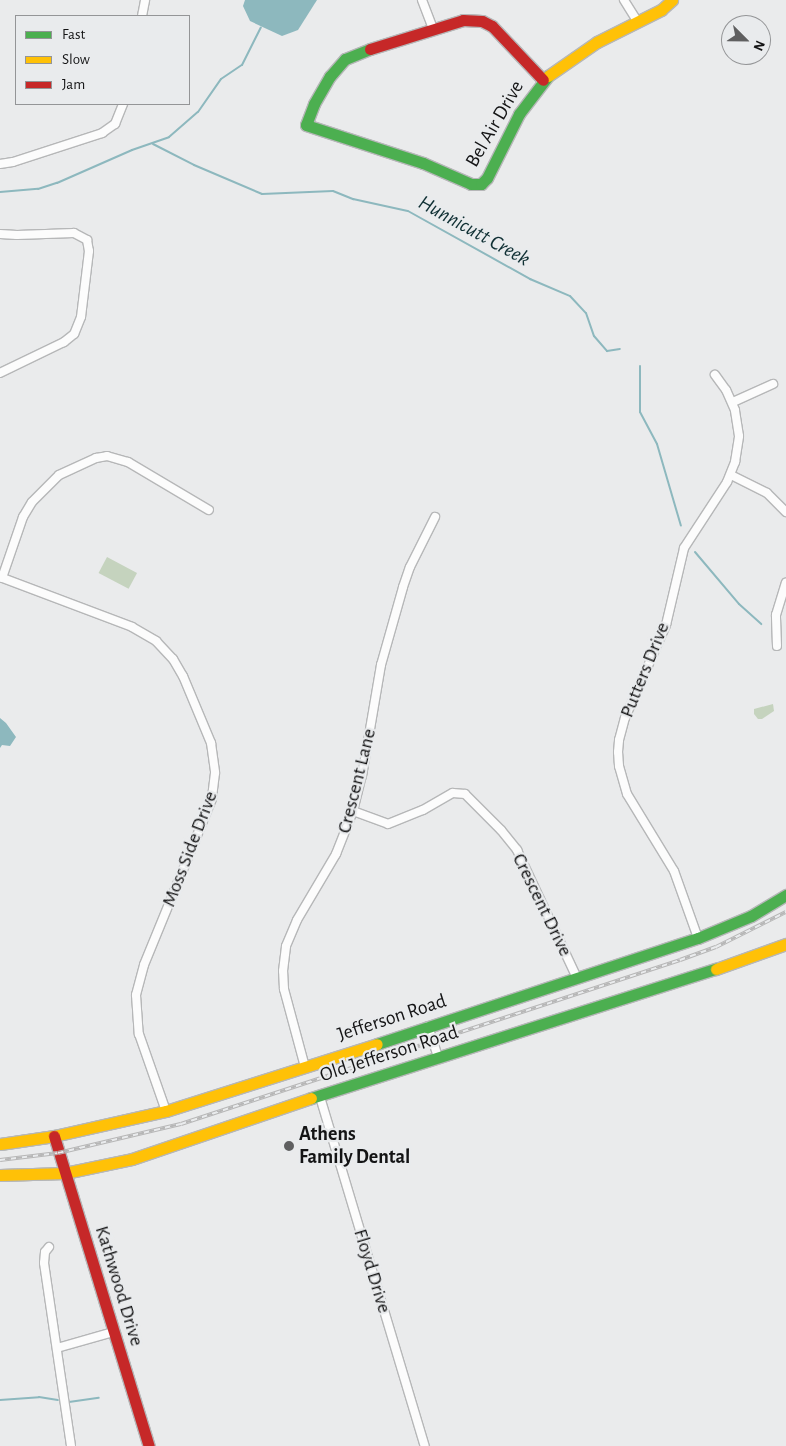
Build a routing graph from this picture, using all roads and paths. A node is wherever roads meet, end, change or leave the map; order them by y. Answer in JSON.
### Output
{"nodes":[{"id":1,"x":145,"y":0,"type":"edge"},
{"id":2,"x":422,"y":0,"type":"edge"},
{"id":3,"x":624,"y":0,"type":"edge"},
{"id":4,"x":672,"y":0,"type":"edge"},
{"id":5,"x":142,"y":15,"type":"edge"},
{"id":6,"x":637,"y":21,"type":"junction"},
{"id":7,"x":433,"y":28,"type":"junction"},
{"id":8,"x":543,"y":80,"type":"junction"},
{"id":9,"x":123,"y":105,"type":"edge"},
{"id":10,"x":0,"y":164,"type":"edge"},
{"id":11,"x":0,"y":234,"type":"edge"},
{"id":12,"x":0,"y":373,"type":"edge"},
{"id":13,"x":715,"y":375,"type":"dead end"},
{"id":14,"x":773,"y":384,"type":"dead end"},
{"id":15,"x":733,"y":402,"type":"junction"},
{"id":16,"x":730,"y":475,"type":"junction"},
{"id":17,"x":209,"y":510,"type":"dead end"},
{"id":18,"x":786,"y":512,"type":"edge"},
{"id":19,"x":435,"y":517,"type":"dead end"},
{"id":20,"x":1,"y":578,"type":"edge"},
{"id":21,"x":786,"y":583,"type":"edge"},
{"id":22,"x":777,"y":646,"type":"dead end"},
{"id":23,"x":353,"y":811,"type":"junction"},
{"id":24,"x":785,"y":897,"type":"edge"},
{"id":25,"x":698,"y":938,"type":"junction"},
{"id":26,"x":786,"y":944,"type":"edge"},
{"id":27,"x":577,"y":978,"type":"junction"},
{"id":28,"x":428,"y":1026,"type":"junction"},
{"id":29,"x":438,"y":1056,"type":"junction"},
{"id":30,"x":305,"y":1067,"type":"junction"},
{"id":31,"x":320,"y":1097,"type":"junction"},
{"id":32,"x":166,"y":1111,"type":"junction"},
{"id":33,"x":54,"y":1136,"type":"junction"},
{"id":34,"x":0,"y":1144,"type":"edge"},
{"id":35,"x":65,"y":1173,"type":"junction"},
{"id":36,"x":0,"y":1175,"type":"edge"},
{"id":37,"x":49,"y":1247,"type":"dead end"},
{"id":38,"x":113,"y":1332,"type":"junction"},
{"id":39,"x":57,"y":1348,"type":"junction"},
{"id":40,"x":71,"y":1446,"type":"edge"},
{"id":41,"x":149,"y":1446,"type":"edge"},
{"id":42,"x":425,"y":1446,"type":"edge"}],
"edges":[{"from":1,"to":5,"type":"street"},
{"from":2,"to":7,"type":"street"},
{"from":3,"to":6,"type":"street"},
{"from":4,"to":6,"type":"main road","name":"Bel Air Drive"},
{"from":6,"to":8,"type":"main road","name":"Bel Air Drive"},
{"from":7,"to":8,"type":"main road"},
{"from":7,"to":8,"type":"main road","name":"Bel Air Drive"},
{"from":9,"to":10,"type":"street"},
{"from":11,"to":12,"type":"street"},
{"from":13,"to":15,"type":"street","name":"Putters Drive"},
{"from":14,"to":15,"type":"street"},
{"from":15,"to":16,"type":"street","name":"Putters Drive"},
{"from":16,"to":18,"type":"street"},
{"from":16,"to":25,"type":"street","name":"Putters Drive"},
{"from":17,"to":20,"type":"street"},
{"from":19,"to":23,"type":"street","name":"Crescent Lane"},
{"from":20,"to":32,"type":"street","name":"Moss Side Drive"},
{"from":21,"to":22,"type":"street"},
{"from":23,"to":27,"type":"street","name":"Crescent Drive"},
{"from":23,"to":30,"type":"street","name":"Crescent Lane"},
{"from":24,"to":25,"type":"main road","name":"Jefferson Road"},
{"from":25,"to":27,"type":"main road","name":"Jefferson Road"},
{"from":26,"to":29,"type":"main road","name":"Old Jefferson Road"},
{"from":27,"to":28,"type":"main road","name":"Jefferson Road"},
{"from":28,"to":29,"type":"street"},
{"from":28,"to":30,"type":"main road","name":"Jefferson Road"},
{"from":29,"to":31,"type":"main road","name":"Old Jefferson Road"},
{"from":30,"to":32,"type":"main road","name":"Jefferson Road"},
{"from":31,"to":35,"type":"main road","name":"Old Jefferson Road"},
{"from":31,"to":42,"type":"street","name":"Floyd Drive"},
{"from":32,"to":33,"type":"main road","name":"Jefferson Road"},
{"from":33,"to":34,"type":"main road","name":"Jefferson Road"},
{"from":33,"to":35,"type":"main road","name":"Kathwood Drive"},
{"from":35,"to":36,"type":"main road","name":"Old Jefferson Road"},
{"from":35,"to":38,"type":"main road","name":"Kathwood Drive"},
{"from":37,"to":39,"type":"street"},
{"from":38,"to":39,"type":"street"},
{"from":38,"to":41,"type":"main road","name":"Kathwood Drive"},
{"from":39,"to":40,"type":"street"}]}
